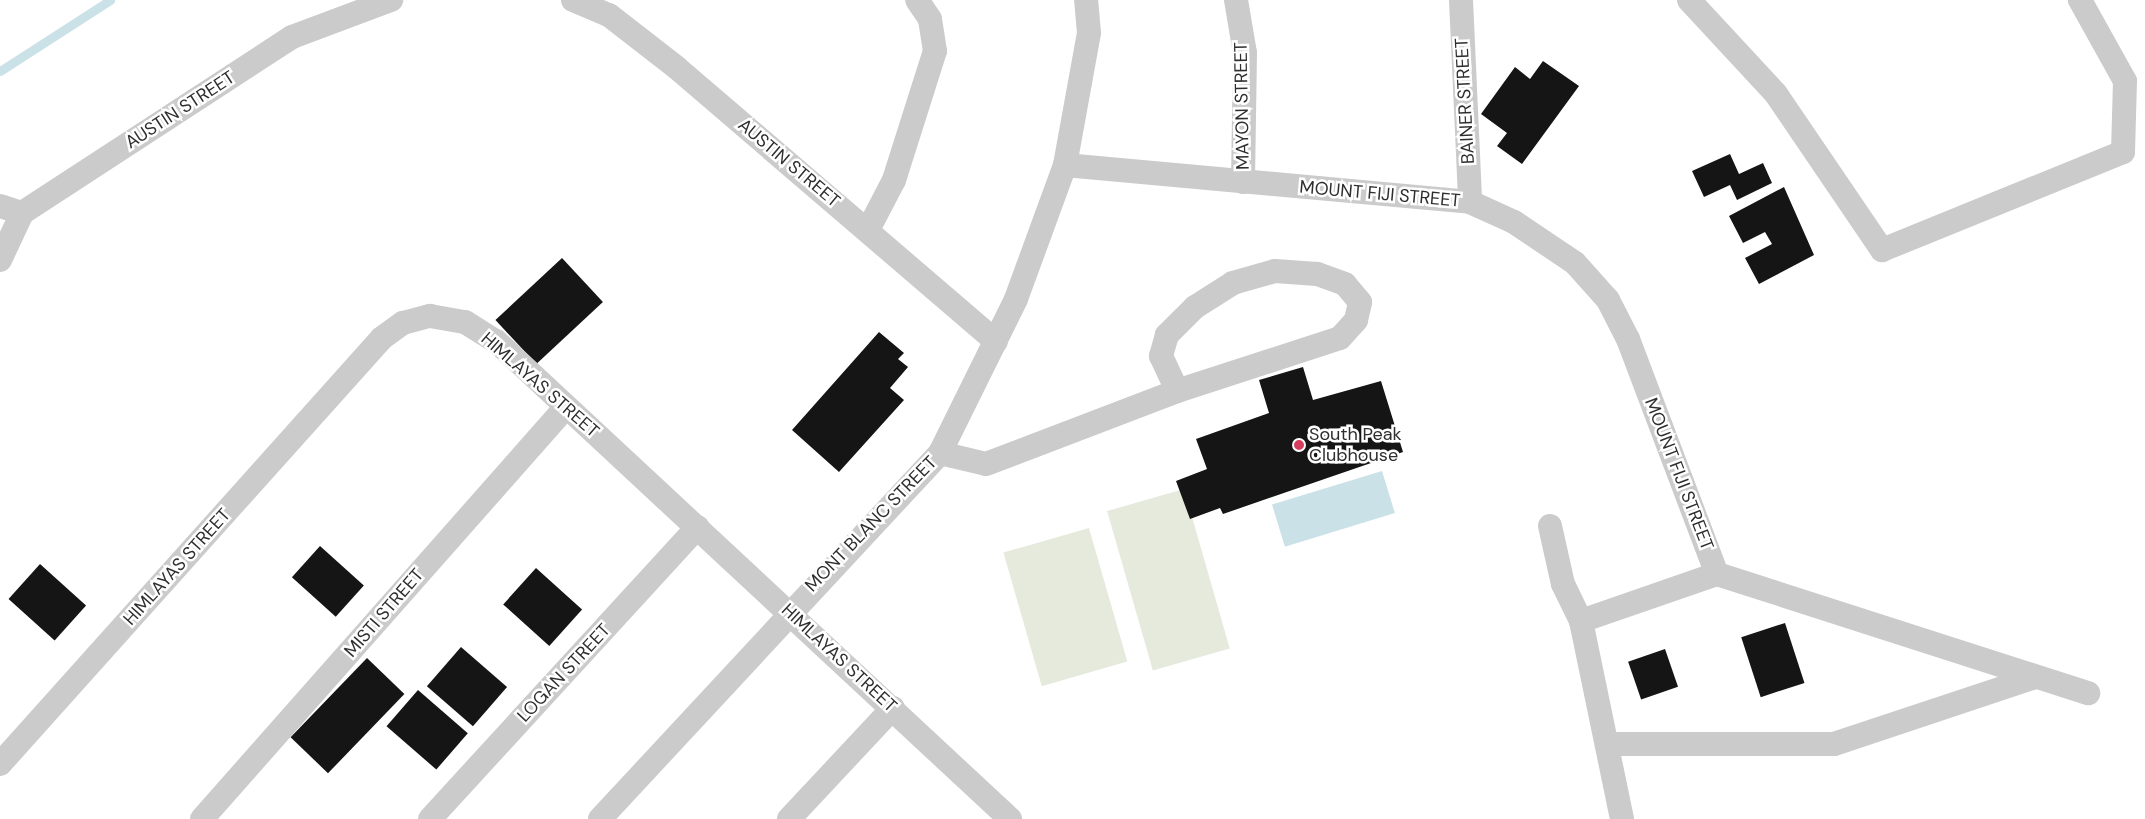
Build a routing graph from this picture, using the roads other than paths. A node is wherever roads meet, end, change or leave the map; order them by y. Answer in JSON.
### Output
{"nodes":[{"id":1,"x":391,"y":0,"type":"edge"},
{"id":2,"x":573,"y":0,"type":"edge"},
{"id":3,"x":917,"y":0,"type":"edge"},
{"id":4,"x":1086,"y":0,"type":"edge"},
{"id":5,"x":1236,"y":0,"type":"edge"},
{"id":6,"x":1461,"y":0,"type":"edge"},
{"id":7,"x":1689,"y":0,"type":"edge"},
{"id":8,"x":2080,"y":0,"type":"edge"},
{"id":9,"x":1065,"y":165,"type":"junction"},
{"id":10,"x":1242,"y":182,"type":"junction"},
{"id":11,"x":1470,"y":202,"type":"junction"},
{"id":12,"x":11,"y":210,"type":"edge"},
{"id":13,"x":868,"y":230,"type":"junction"},
{"id":14,"x":0,"y":260,"type":"edge"},
{"id":15,"x":996,"y":341,"type":"junction"},
{"id":16,"x":1177,"y":391,"type":"junction"},
{"id":17,"x":566,"y":406,"type":"junction"},
{"id":18,"x":940,"y":453,"type":"junction"},
{"id":19,"x":1550,"y":526,"type":"dead end"},
{"id":20,"x":698,"y":527,"type":"junction"},
{"id":21,"x":1717,"y":574,"type":"junction"},
{"id":22,"x":789,"y":610,"type":"junction"},
{"id":23,"x":1581,"y":621,"type":"junction"},
{"id":24,"x":2032,"y":678,"type":"junction"},
{"id":25,"x":2088,"y":693,"type":"dead end"},
{"id":26,"x":893,"y":708,"type":"junction"},
{"id":27,"x":1609,"y":744,"type":"junction"},
{"id":28,"x":0,"y":764,"type":"edge"},
{"id":29,"x":202,"y":819,"type":"edge"},
{"id":30,"x":430,"y":819,"type":"edge"},
{"id":31,"x":600,"y":819,"type":"edge"},
{"id":32,"x":789,"y":819,"type":"edge"},
{"id":33,"x":1010,"y":819,"type":"edge"},
{"id":34,"x":1622,"y":819,"type":"edge"}],
"edges":[{"from":1,"to":12,"type":"street","name":"AUSTIN STREET"},
{"from":2,"to":13,"type":"street","name":"AUSTIN STREET"},
{"from":3,"to":13,"type":"street"},
{"from":4,"to":9,"type":"street","name":"MONT BLANC STREET"},
{"from":5,"to":10,"type":"street","name":"MAYON STREET"},
{"from":6,"to":11,"type":"street","name":"BAINER STREET"},
{"from":7,"to":8,"type":"street"},
{"from":9,"to":10,"type":"street","name":"MOUNT FIJI STREET"},
{"from":9,"to":15,"type":"street","name":"MONT BLANC STREET"},
{"from":10,"to":11,"type":"street","name":"MOUNT FIJI STREET"},
{"from":11,"to":21,"type":"street","name":"MOUNT FIJI STREET"},
{"from":12,"to":14,"type":"street","name":"AUSTIN STREET"},
{"from":13,"to":15,"type":"street","name":"AUSTIN STREET"},
{"from":15,"to":18,"type":"street","name":"MONT BLANC STREET"},
{"from":16,"to":16,"type":"street"},
{"from":16,"to":18,"type":"street"},
{"from":17,"to":20,"type":"street","name":"HIMLAYAS STREET"},
{"from":17,"to":28,"type":"street","name":"HIMLAYAS STREET"},
{"from":17,"to":29,"type":"street","name":"MISTI STREET"},
{"from":18,"to":22,"type":"street","name":"MONT BLANC STREET"},
{"from":19,"to":23,"type":"street"},
{"from":20,"to":22,"type":"street","name":"HIMLAYAS STREET"},
{"from":20,"to":30,"type":"street","name":"LOGAN STREET"},
{"from":21,"to":23,"type":"street"},
{"from":21,"to":24,"type":"street"},
{"from":22,"to":26,"type":"street","name":"HIMLAYAS STREET"},
{"from":22,"to":31,"type":"street","name":"MONT BLANC STREET"},
{"from":23,"to":27,"type":"street"},
{"from":24,"to":25,"type":"street"},
{"from":24,"to":27,"type":"street"},
{"from":26,"to":32,"type":"street"},
{"from":26,"to":33,"type":"street","name":"HIMLAYAS STREET"},
{"from":27,"to":34,"type":"street"}]}
